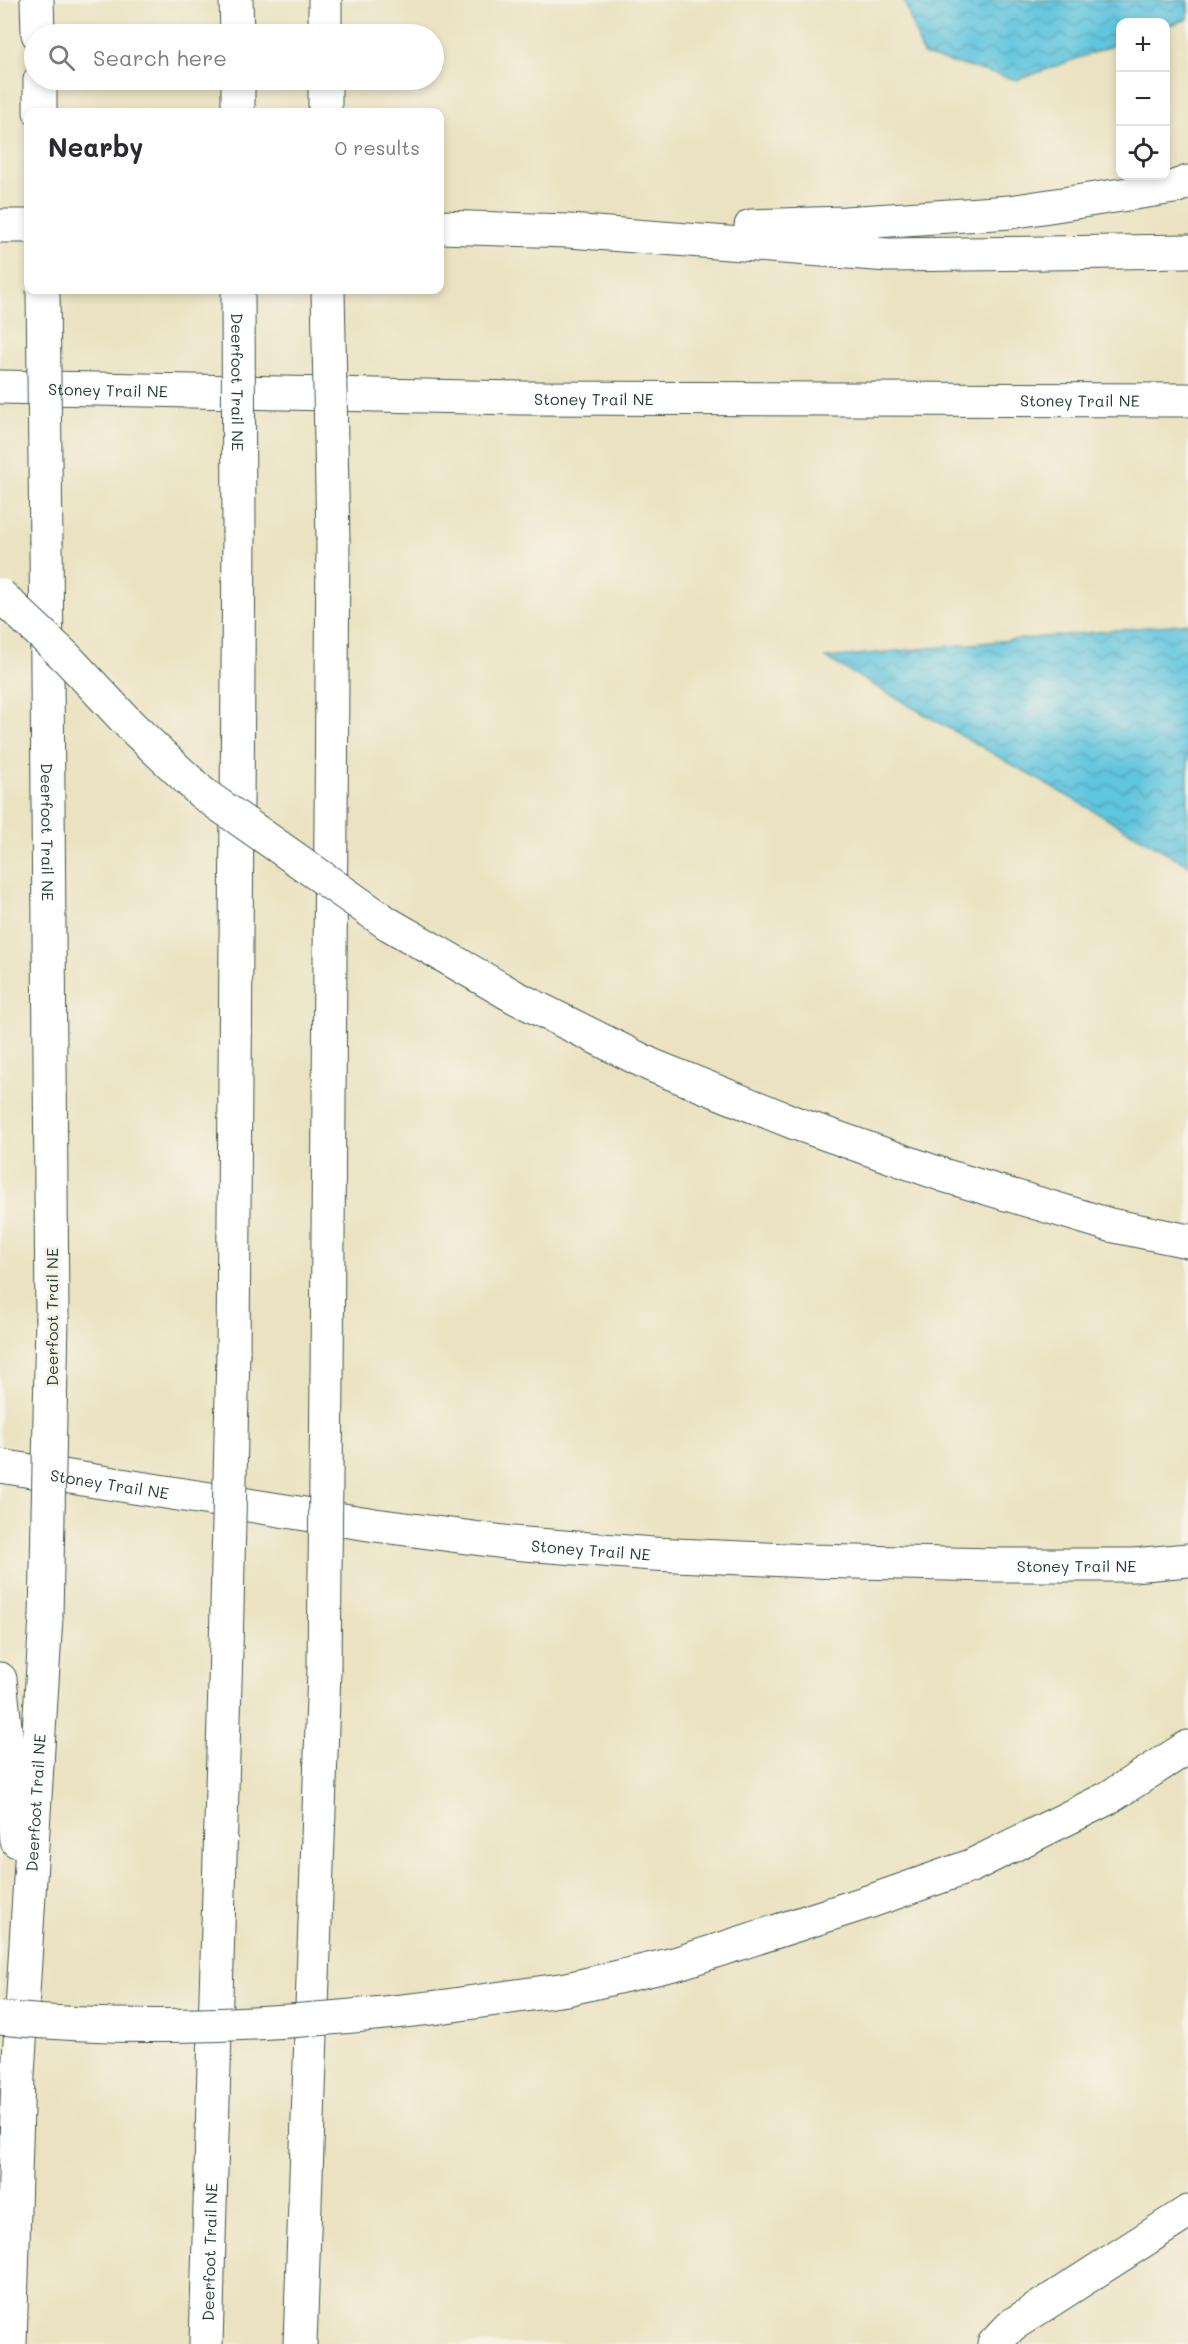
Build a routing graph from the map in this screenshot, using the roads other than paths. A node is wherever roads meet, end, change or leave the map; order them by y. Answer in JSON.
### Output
{"nodes":[{"id":1,"x":37,"y":0,"type":"edge"},
{"id":2,"x":236,"y":0,"type":"edge"},
{"id":3,"x":325,"y":0,"type":"edge"},
{"id":4,"x":38,"y":24,"type":"edge"},
{"id":5,"x":237,"y":24,"type":"edge"},
{"id":6,"x":325,"y":24,"type":"edge"},
{"id":7,"x":40,"y":90,"type":"edge"},
{"id":8,"x":238,"y":90,"type":"edge"},
{"id":9,"x":325,"y":90,"type":"edge"},
{"id":10,"x":40,"y":108,"type":"edge"},
{"id":11,"x":238,"y":108,"type":"edge"},
{"id":12,"x":325,"y":108,"type":"edge"},
{"id":13,"x":1188,"y":182,"type":"edge"},
{"id":14,"x":0,"y":226,"type":"edge"},
{"id":15,"x":24,"y":226,"type":"edge"},
{"id":16,"x":444,"y":227,"type":"edge"},
{"id":17,"x":569,"y":231,"type":"junction"},
{"id":18,"x":1188,"y":251,"type":"edge"},
{"id":19,"x":42,"y":294,"type":"edge"},
{"id":20,"x":238,"y":294,"type":"edge"},
{"id":21,"x":328,"y":294,"type":"edge"},
{"id":22,"x":0,"y":387,"type":"edge"},
{"id":23,"x":1188,"y":400,"type":"edge"},
{"id":24,"x":0,"y":595,"type":"edge"},
{"id":25,"x":1188,"y":1241,"type":"edge"},
{"id":26,"x":0,"y":1466,"type":"edge"},
{"id":27,"x":1188,"y":1560,"type":"edge"},
{"id":28,"x":0,"y":1678,"type":"edge"},
{"id":29,"x":1188,"y":1747,"type":"edge"},
{"id":30,"x":27,"y":1938,"type":"junction"},
{"id":31,"x":0,"y":2018,"type":"edge"},
{"id":32,"x":1188,"y":2212,"type":"edge"},
{"id":33,"x":10,"y":2344,"type":"edge"},
{"id":34,"x":206,"y":2344,"type":"edge"},
{"id":35,"x":300,"y":2344,"type":"edge"},
{"id":36,"x":994,"y":2344,"type":"edge"}],
"edges":[{"from":1,"to":4,"type":"highway"},
{"from":2,"to":5,"type":"highway"},
{"from":3,"to":6,"type":"highway"},
{"from":7,"to":10,"type":"highway"},
{"from":8,"to":11,"type":"highway"},
{"from":9,"to":12,"type":"highway"},
{"from":13,"to":17,"type":"highway"},
{"from":14,"to":15,"type":"highway"},
{"from":16,"to":17,"type":"highway"},
{"from":17,"to":18,"type":"highway"},
{"from":19,"to":30,"type":"highway","name":"Deerfoot Trail NE","bridge":true},
{"from":20,"to":34,"type":"highway","name":"Deerfoot Trail NE","bridge":true},
{"from":21,"to":35,"type":"highway","bridge":true},
{"from":22,"to":23,"type":"highway","name":"Stoney Trail NE"},
{"from":24,"to":25,"type":"highway","bridge":true},
{"from":26,"to":27,"type":"highway","name":"Stoney Trail NE"},
{"from":28,"to":30,"type":"highway"},
{"from":29,"to":31,"type":"highway","bridge":true},
{"from":30,"to":33,"type":"highway","name":"Deerfoot Trail NE"},
{"from":32,"to":36,"type":"highway"}]}
